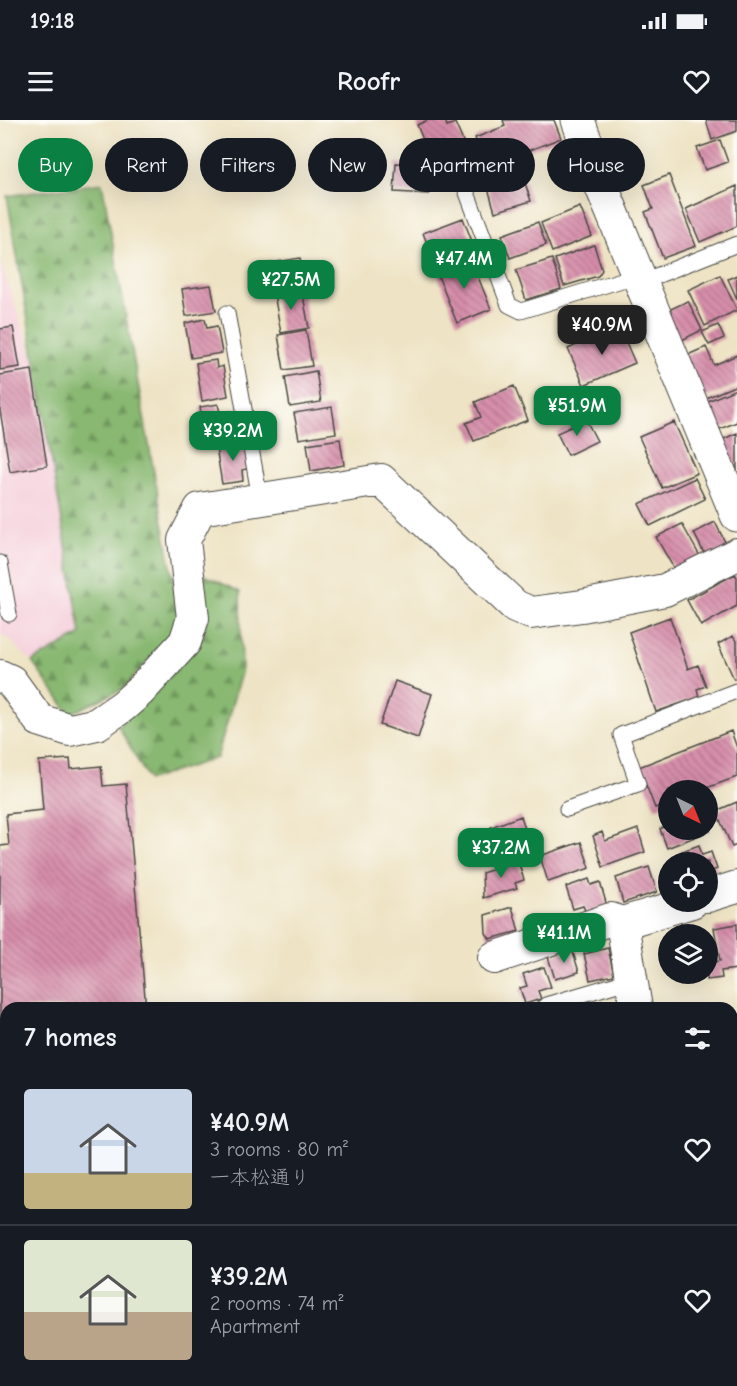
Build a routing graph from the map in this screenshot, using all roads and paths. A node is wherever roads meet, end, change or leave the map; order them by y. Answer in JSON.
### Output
{"nodes":[{"id":1,"x":578,"y":120,"type":"edge"},
{"id":2,"x":467,"y":192,"type":"edge"},
{"id":3,"x":737,"y":244,"type":"edge"},
{"id":4,"x":639,"y":278,"type":"junction"},
{"id":5,"x":227,"y":313,"type":"dead end"},
{"id":6,"x":260,"y":499,"type":"junction"},
{"id":7,"x":737,"y":515,"type":"edge"},
{"id":8,"x":737,"y":554,"type":"edge"},
{"id":9,"x":0,"y":563,"type":"edge"},
{"id":10,"x":9,"y":614,"type":"dead end"},
{"id":11,"x":0,"y":676,"type":"edge"},
{"id":12,"x":736,"y":691,"type":"edge"},
{"id":13,"x":567,"y":808,"type":"dead end"},
{"id":14,"x":737,"y":887,"type":"edge"},
{"id":15,"x":718,"y":893,"type":"edge"},
{"id":16,"x":660,"y":912,"type":"edge"},
{"id":17,"x":622,"y":924,"type":"junction"},
{"id":18,"x":494,"y":958,"type":"dead end"},
{"id":19,"x":634,"y":994,"type":"edge"},
{"id":20,"x":570,"y":1002,"type":"edge"}],
"edges":[{"from":1,"to":4,"type":"street"},
{"from":2,"to":4,"type":"lane"},
{"from":3,"to":4,"type":"lane"},
{"from":4,"to":7,"type":"street"},
{"from":5,"to":6,"type":"lane"},
{"from":6,"to":8,"type":"street"},
{"from":6,"to":11,"type":"street"},
{"from":9,"to":10,"type":"lane"},
{"from":12,"to":13,"type":"lane"},
{"from":14,"to":15,"type":"street"},
{"from":16,"to":17,"type":"street"},
{"from":17,"to":18,"type":"street"},
{"from":17,"to":19,"type":"street"},
{"from":19,"to":20,"type":"lane"}]}
